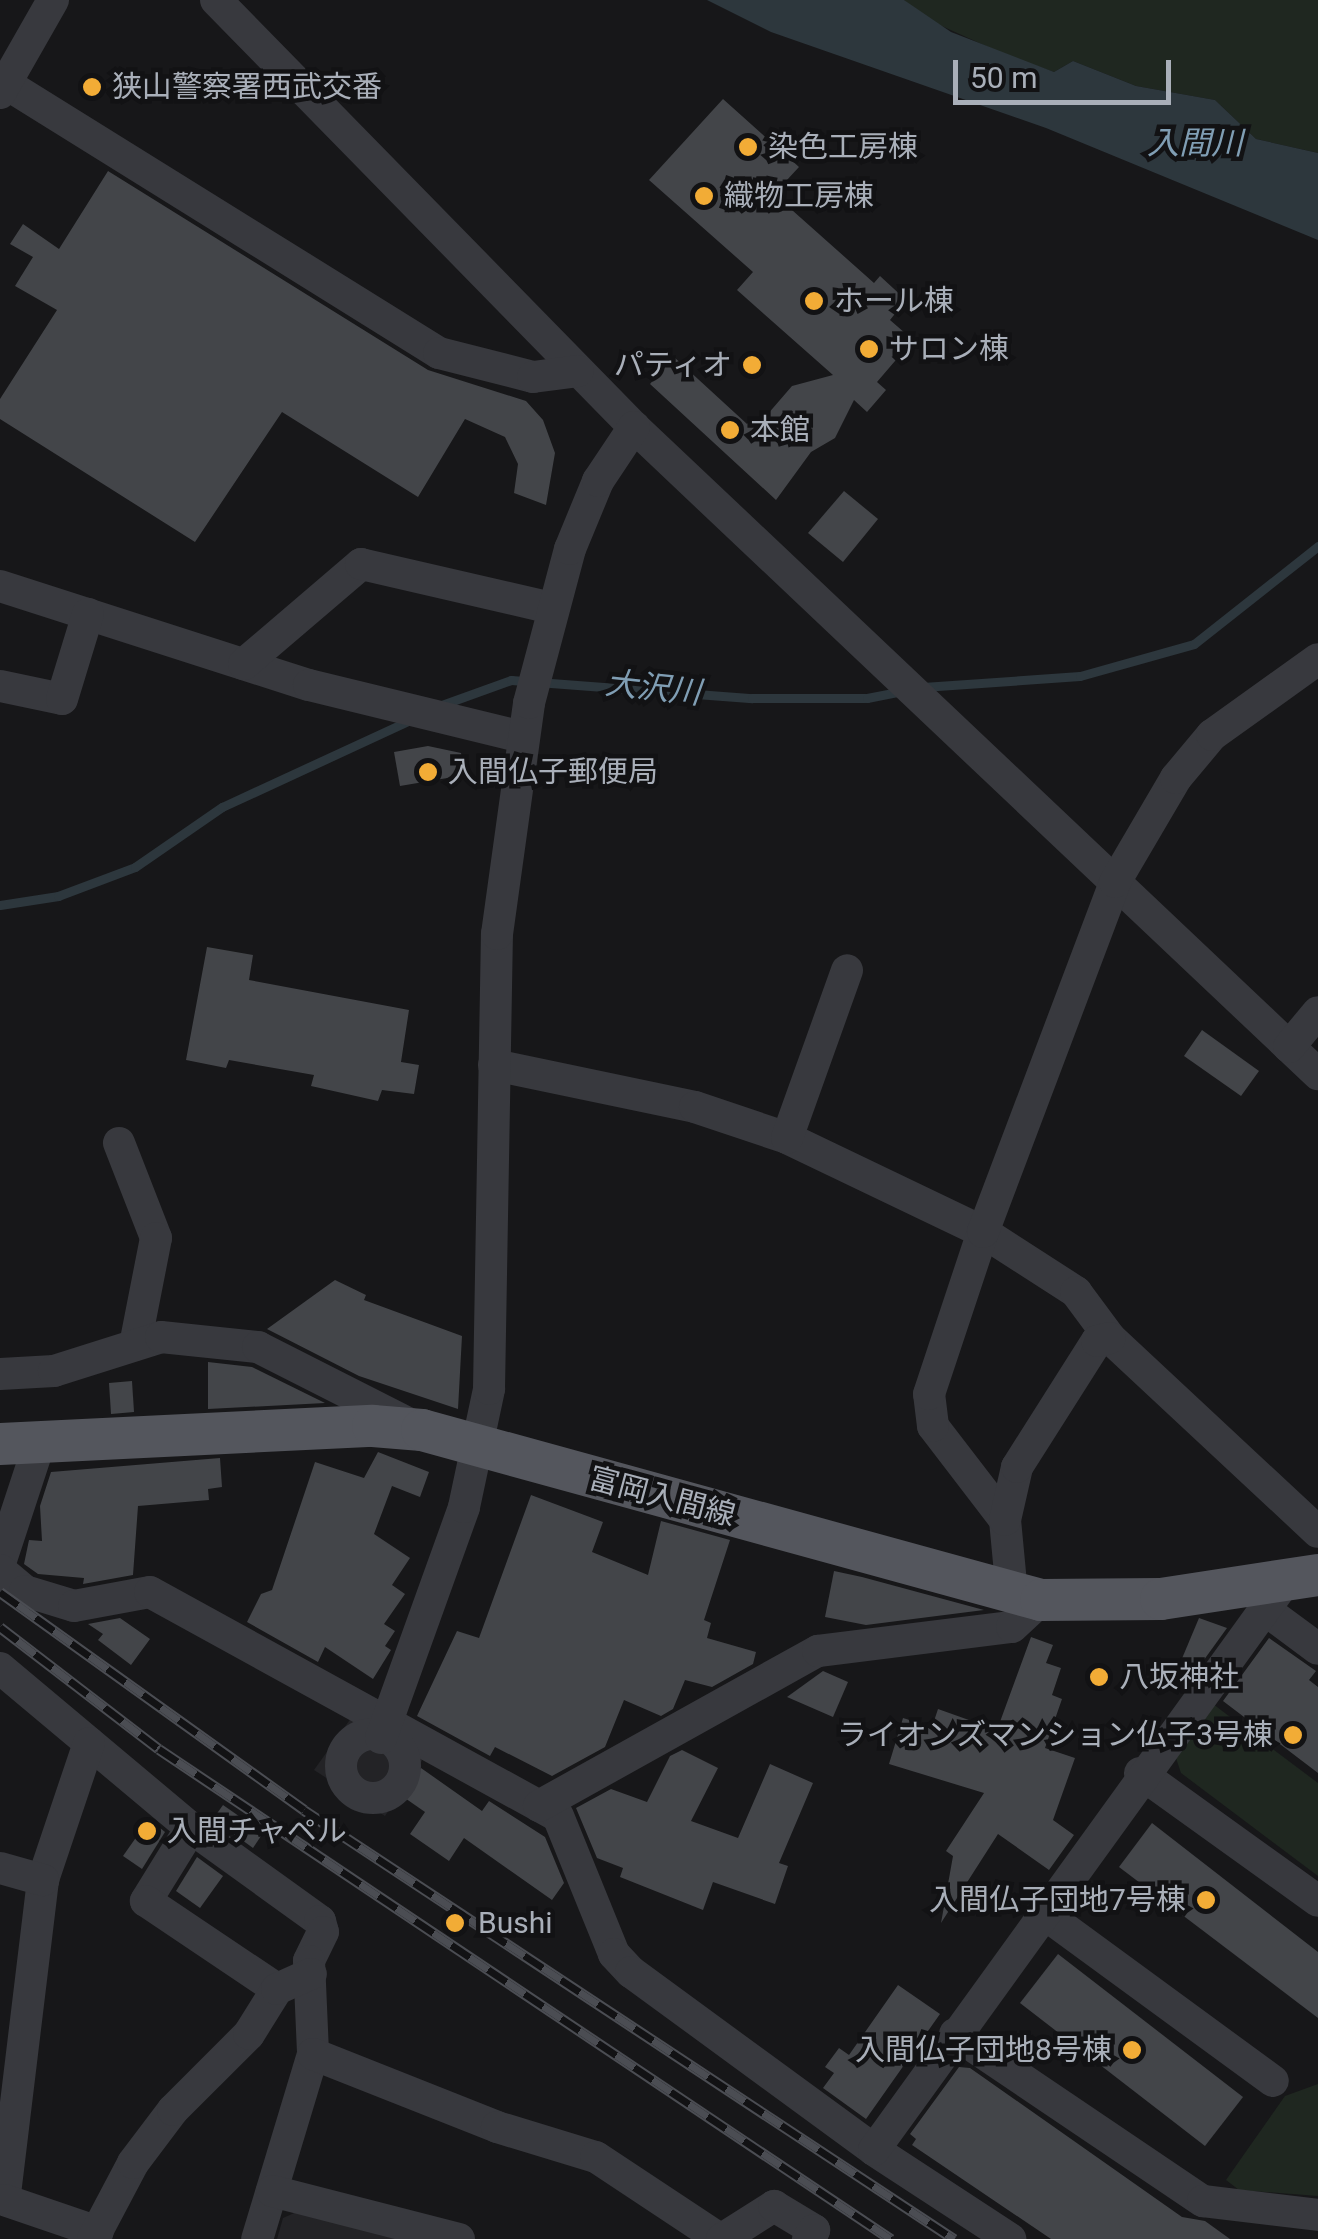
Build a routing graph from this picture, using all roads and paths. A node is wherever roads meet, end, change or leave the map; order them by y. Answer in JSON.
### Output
{"nodes":[{"id":1,"x":53,"y":0,"type":"edge"},
{"id":2,"x":216,"y":0,"type":"edge"},
{"id":3,"x":2,"y":86,"type":"edge"},
{"id":4,"x":578,"y":371,"type":"junction"},
{"id":5,"x":634,"y":427,"type":"junction"},
{"id":6,"x":0,"y":586,"type":"edge"},
{"id":7,"x":551,"y":608,"type":"junction"},
{"id":8,"x":88,"y":614,"type":"junction"},
{"id":9,"x":1318,"y":659,"type":"edge"},
{"id":10,"x":244,"y":664,"type":"junction"},
{"id":11,"x":0,"y":686,"type":"edge"},
{"id":12,"x":523,"y":737,"type":"junction"},
{"id":13,"x":1115,"y":882,"type":"junction"},
{"id":14,"x":847,"y":970,"type":"dead end"},
{"id":15,"x":1318,"y":1012,"type":"edge"},
{"id":16,"x":1289,"y":1047,"type":"junction"},
{"id":17,"x":494,"y":1066,"type":"junction"},
{"id":18,"x":1318,"y":1074,"type":"edge"},
{"id":19,"x":787,"y":1138,"type":"junction"},
{"id":20,"x":119,"y":1143,"type":"dead end"},
{"id":21,"x":983,"y":1232,"type":"junction"},
{"id":22,"x":1110,"y":1338,"type":"junction"},
{"id":23,"x":135,"y":1344,"type":"junction"},
{"id":24,"x":0,"y":1374,"type":"edge"},
{"id":25,"x":422,"y":1430,"type":"junction"},
{"id":26,"x":20,"y":1442,"type":"edge"},
{"id":27,"x":480,"y":1447,"type":"junction"},
{"id":28,"x":1005,"y":1520,"type":"junction"},
{"id":29,"x":1318,"y":1532,"type":"edge"},
{"id":30,"x":0,"y":1567,"type":"edge"},
{"id":31,"x":1289,"y":1588,"type":"edge"},
{"id":32,"x":1026,"y":1597,"type":"junction"},
{"id":33,"x":1318,"y":1649,"type":"edge"},
{"id":34,"x":0,"y":1668,"type":"edge"},
{"id":35,"x":385,"y":1730,"type":"junction"},
{"id":36,"x":90,"y":1744,"type":"junction"},
{"id":37,"x":1140,"y":1774,"type":"junction"},
{"id":38,"x":538,"y":1806,"type":"junction"},
{"id":39,"x":190,"y":1828,"type":"junction"},
{"id":40,"x":0,"y":1868,"type":"edge"},
{"id":41,"x":43,"y":1880,"type":"junction"},
{"id":42,"x":1318,"y":1901,"type":"edge"},
{"id":43,"x":1042,"y":1912,"type":"junction"},
{"id":44,"x":310,"y":1974,"type":"junction"},
{"id":45,"x":14,"y":1988,"type":"edge"},
{"id":46,"x":277,"y":1989,"type":"junction"},
{"id":47,"x":955,"y":2034,"type":"junction"},
{"id":48,"x":314,"y":2054,"type":"junction"},
{"id":49,"x":1273,"y":2081,"type":"dead end"},
{"id":50,"x":874,"y":2150,"type":"junction"},
{"id":51,"x":272,"y":2190,"type":"junction"},
{"id":52,"x":1318,"y":2215,"type":"edge"},
{"id":53,"x":96,"y":2235,"type":"edge"},
{"id":54,"x":257,"y":2239,"type":"edge"},
{"id":55,"x":459,"y":2239,"type":"edge"},
{"id":56,"x":721,"y":2239,"type":"edge"},
{"id":57,"x":808,"y":2239,"type":"edge"},
{"id":58,"x":1010,"y":2239,"type":"edge"}],
"edges":[{"from":1,"to":3,"type":"street"},
{"from":2,"to":4,"type":"street"},
{"from":3,"to":4,"type":"street"},
{"from":4,"to":5,"type":"street"},
{"from":5,"to":7,"type":"street"},
{"from":5,"to":13,"type":"street"},
{"from":6,"to":8,"type":"street"},
{"from":7,"to":10,"type":"street"},
{"from":7,"to":12,"type":"street"},
{"from":8,"to":10,"type":"street"},
{"from":8,"to":11,"type":"street"},
{"from":9,"to":13,"type":"street"},
{"from":10,"to":12,"type":"street"},
{"from":12,"to":17,"type":"street"},
{"from":13,"to":16,"type":"street"},
{"from":13,"to":21,"type":"street"},
{"from":14,"to":19,"type":"street"},
{"from":15,"to":16,"type":"street"},
{"from":16,"to":18,"type":"street"},
{"from":17,"to":19,"type":"street"},
{"from":17,"to":27,"type":"street"},
{"from":19,"to":21,"type":"street"},
{"from":20,"to":23,"type":"street"},
{"from":21,"to":22,"type":"street"},
{"from":21,"to":28,"type":"street"},
{"from":22,"to":28,"type":"street"},
{"from":22,"to":29,"type":"street"},
{"from":23,"to":24,"type":"street"},
{"from":23,"to":25,"type":"street"},
{"from":25,"to":26,"type":"main road","name":"富岡入間線"},
{"from":25,"to":27,"type":"main road","name":"富岡入間線"},
{"from":26,"to":30,"type":"street"},
{"from":27,"to":32,"type":"main road","name":"富岡入間線"},
{"from":27,"to":35,"type":"street"},
{"from":28,"to":32,"type":"street"},
{"from":30,"to":35,"type":"street"},
{"from":31,"to":32,"type":"main road","name":"富岡入間線"},
{"from":31,"to":33,"type":"street"},
{"from":31,"to":37,"type":"street"},
{"from":32,"to":38,"type":"street"},
{"from":34,"to":36,"type":"street"},
{"from":35,"to":38,"type":"street"},
{"from":36,"to":39,"type":"street"},
{"from":36,"to":41,"type":"street"},
{"from":37,"to":42,"type":"street"},
{"from":37,"to":43,"type":"street"},
{"from":38,"to":50,"type":"street"},
{"from":39,"to":44,"type":"street"},
{"from":39,"to":46,"type":"street"},
{"from":40,"to":41,"type":"street"},
{"from":41,"to":45,"type":"street"},
{"from":43,"to":47,"type":"street"},
{"from":43,"to":49,"type":"street"},
{"from":44,"to":46,"type":"street"},
{"from":44,"to":48,"type":"street"},
{"from":45,"to":53,"type":"street"},
{"from":46,"to":53,"type":"street"},
{"from":47,"to":50,"type":"street"},
{"from":47,"to":52,"type":"street"},
{"from":48,"to":51,"type":"street"},
{"from":48,"to":56,"type":"street"},
{"from":50,"to":58,"type":"street"},
{"from":51,"to":54,"type":"street"},
{"from":51,"to":55,"type":"street"},
{"from":56,"to":57,"type":"street"}]}
